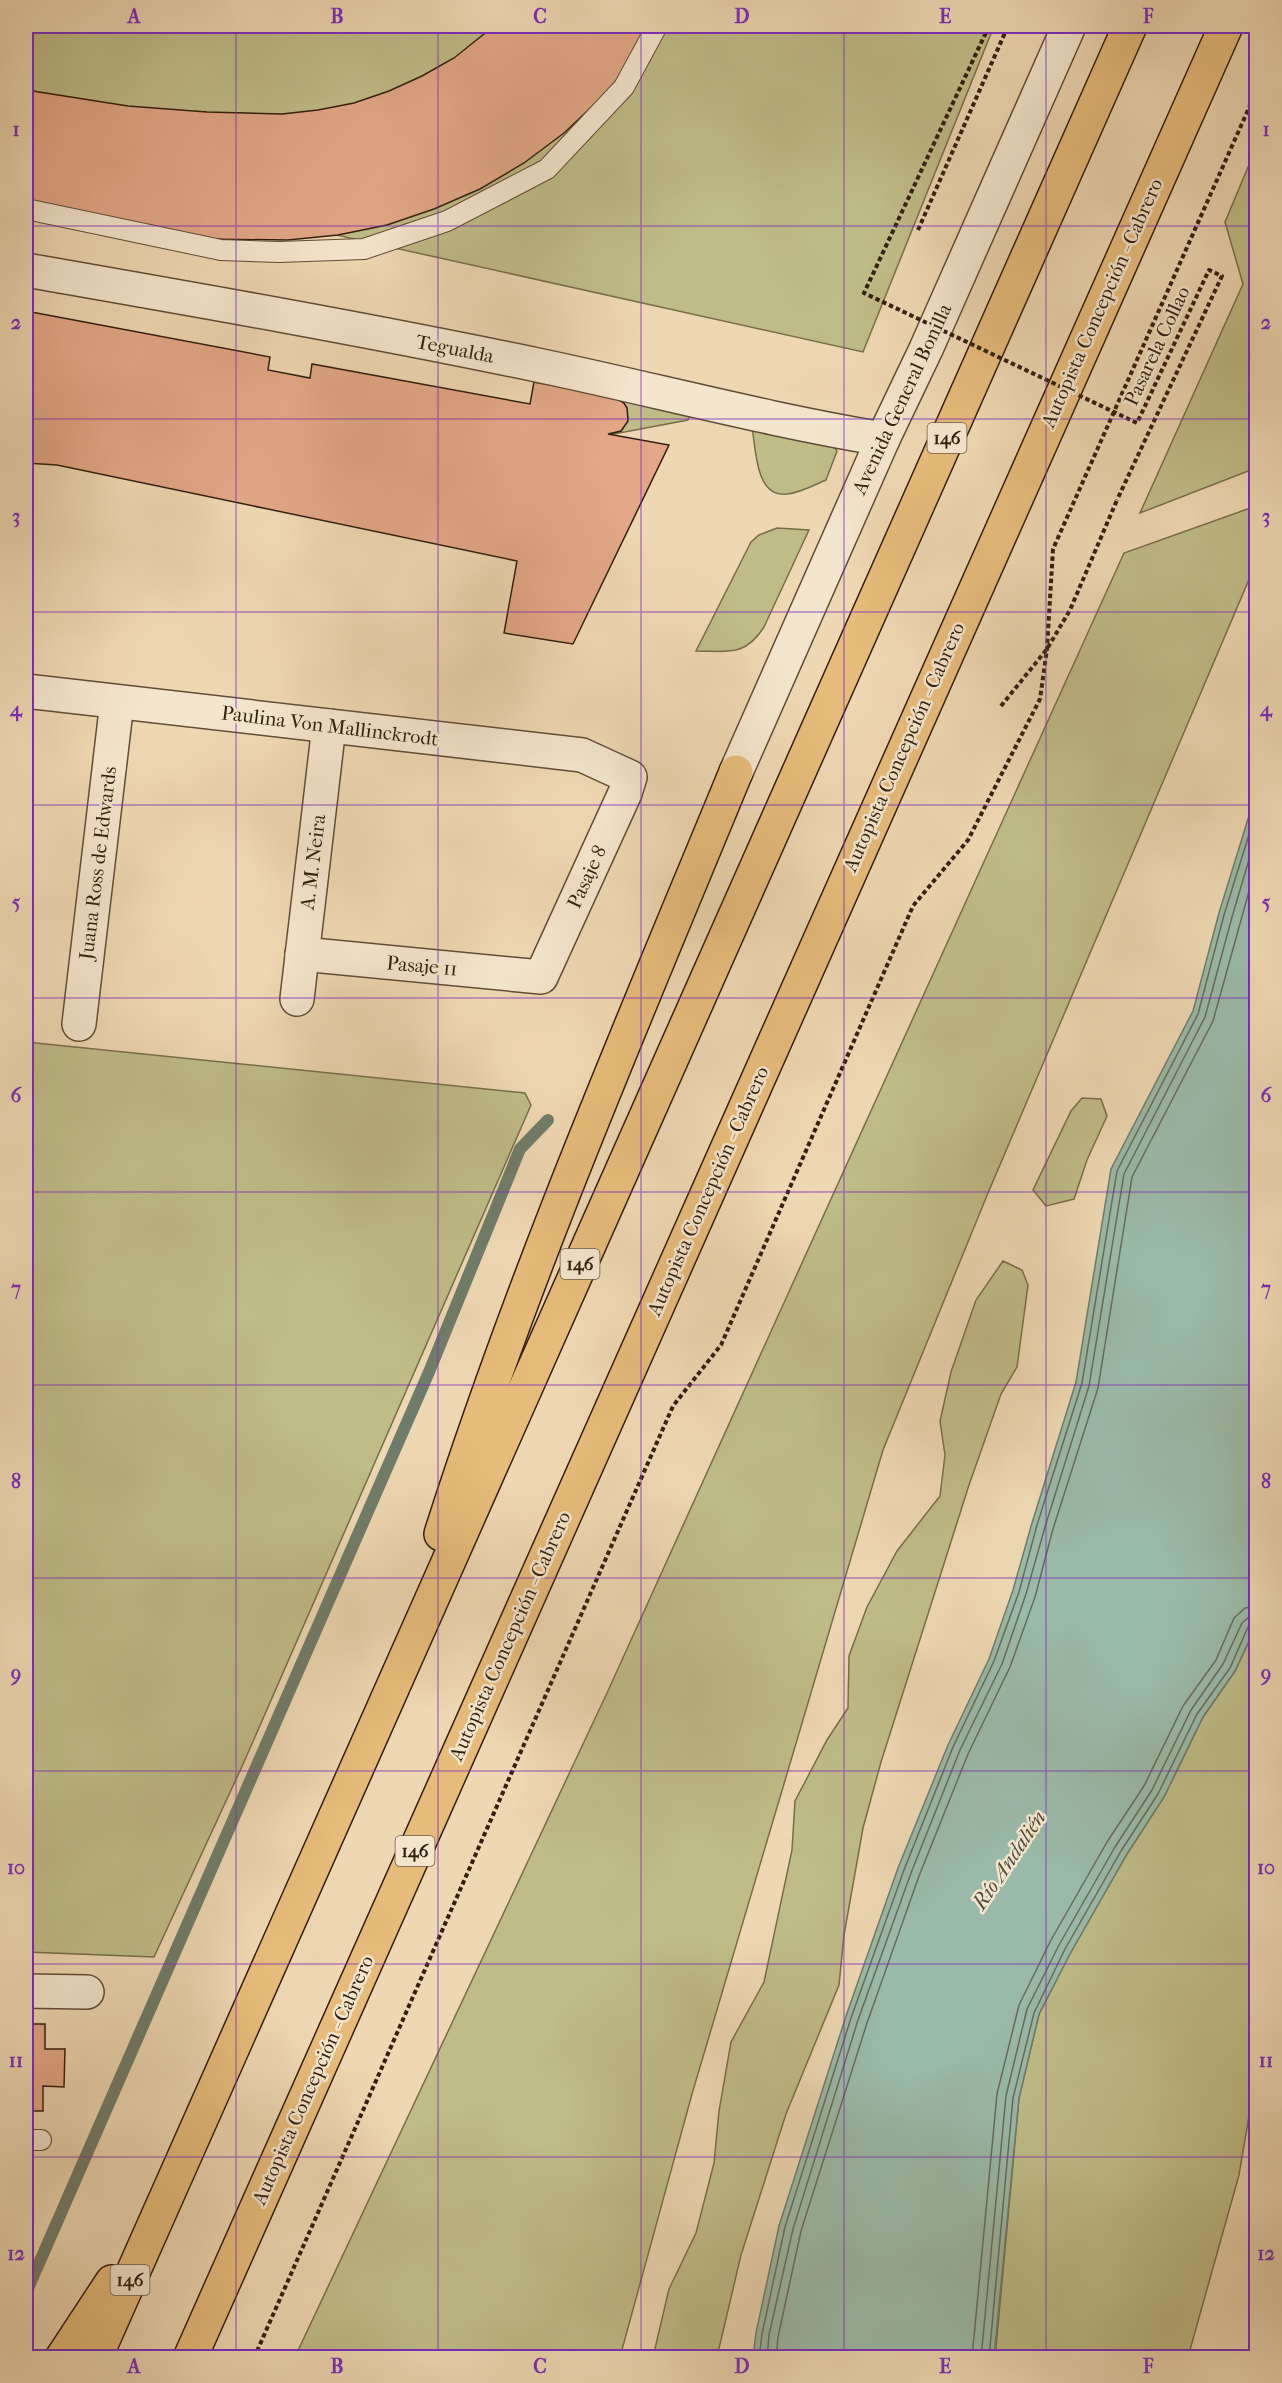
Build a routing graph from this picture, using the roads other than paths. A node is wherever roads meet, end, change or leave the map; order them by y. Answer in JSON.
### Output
{"nodes":[{"id":1,"x":657,"y":26,"type":"edge"},
{"id":2,"x":1069,"y":26,"type":"edge"},
{"id":3,"x":1130,"y":26,"type":"edge"},
{"id":4,"x":1226,"y":26,"type":"edge"},
{"id":5,"x":26,"y":209,"type":"edge"},
{"id":6,"x":26,"y":270,"type":"edge"},
{"id":7,"x":883,"y":438,"type":"junction"},
{"id":8,"x":26,"y":691,"type":"edge"},
{"id":9,"x":117,"y":702,"type":"junction"},
{"id":10,"x":329,"y":726,"type":"junction"},
{"id":11,"x":736,"y":772,"type":"joint"},
{"id":12,"x":630,"y":777,"type":"joint"},
{"id":13,"x":302,"y":954,"type":"junction"},
{"id":14,"x":541,"y":977,"type":"joint"},
{"id":15,"x":297,"y":999,"type":"dead end"},
{"id":16,"x":79,"y":1024,"type":"dead end"},
{"id":17,"x":397,"y":1677,"type":"junction"},
{"id":18,"x":26,"y":1991,"type":"edge"},
{"id":19,"x":87,"y":1992,"type":"dead end"},
{"id":20,"x":165,"y":2203,"type":"junction"},
{"id":21,"x":62,"y":2358,"type":"edge"},
{"id":22,"x":95,"y":2358,"type":"edge"},
{"id":23,"x":190,"y":2358,"type":"edge"}],
"edges":[{"from":1,"to":5,"type":"lane"},
{"from":2,"to":7,"type":"street","name":"Avenida General Bonilla"},
{"from":3,"to":17,"type":"highway","number":"146"},
{"from":4,"to":23,"type":"highway","name":"Autopista Concepción - Cabrero","number":"146"},
{"from":6,"to":7,"type":"street","name":"Tegualda"},
{"from":7,"to":11,"type":"street","name":"Avenida General Bonilla"},
{"from":8,"to":9,"type":"street","name":"Paulina Von Mallinckrodt"},
{"from":9,"to":10,"type":"street","name":"Paulina Von Mallinckrodt"},
{"from":9,"to":16,"type":"street","name":"Juana Ross de Edwards"},
{"from":10,"to":12,"type":"street","name":"Paulina Von Mallinckrodt"},
{"from":10,"to":13,"type":"street","name":"A. M. Neira"},
{"from":11,"to":17,"type":"highway"},
{"from":12,"to":14,"type":"street","name":"Pasaje 8"},
{"from":13,"to":14,"type":"street","name":"Pasaje 11"},
{"from":13,"to":15,"type":"street","name":"A. M. Neira"},
{"from":17,"to":20,"type":"highway","number":"146"},
{"from":18,"to":19,"type":"street"},
{"from":20,"to":21,"type":"highway"},
{"from":20,"to":22,"type":"highway","number":"146"}]}
